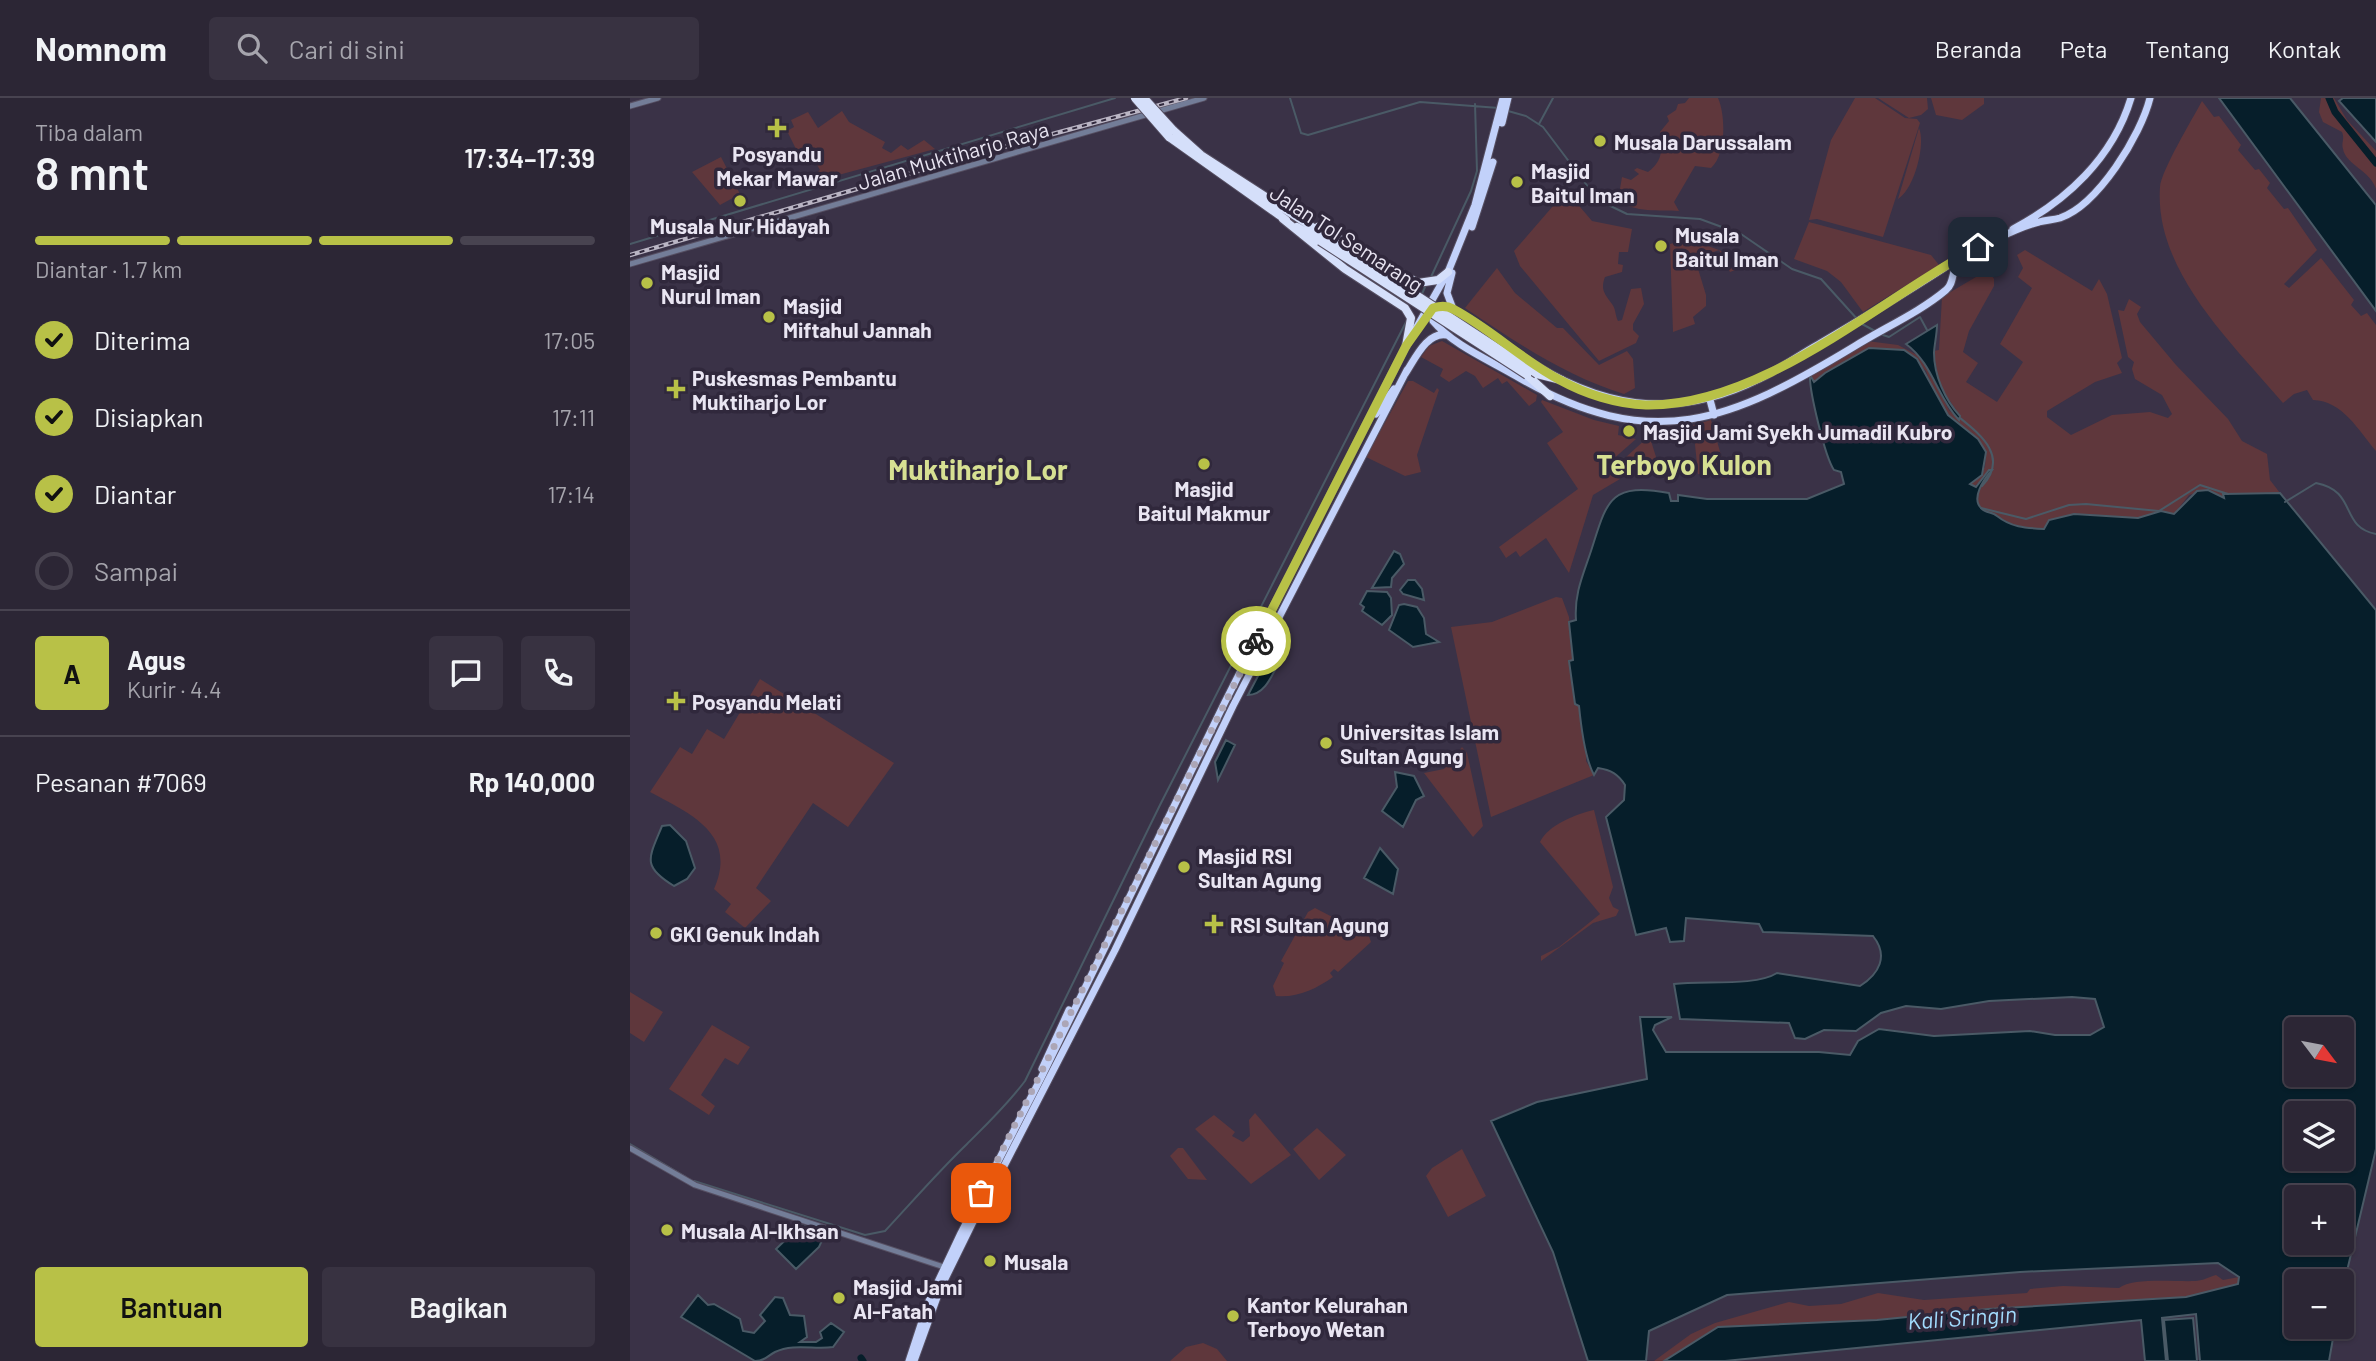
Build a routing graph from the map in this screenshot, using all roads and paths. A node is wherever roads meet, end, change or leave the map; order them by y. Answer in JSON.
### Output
{"nodes":[{"id":1,"x":658,"y":98,"type":"edge"},
{"id":2,"x":1135,"y":98,"type":"edge"},
{"id":3,"x":1144,"y":98,"type":"edge"},
{"id":4,"x":1204,"y":98,"type":"edge"},
{"id":5,"x":2150,"y":98,"type":"edge"},
{"id":6,"x":1505,"y":101,"type":"edge"},
{"id":7,"x":2130,"y":102,"type":"edge"},
{"id":8,"x":630,"y":106,"type":"edge"},
{"id":9,"x":1171,"y":134,"type":"junction"},
{"id":10,"x":1285,"y":215,"type":"junction"},
{"id":11,"x":1321,"y":238,"type":"junction"},
{"id":12,"x":630,"y":264,"type":"edge"},
{"id":13,"x":1451,"y":271,"type":"junction"},
{"id":14,"x":1437,"y":291,"type":"junction"},
{"id":15,"x":1433,"y":308,"type":"junction"},
{"id":16,"x":1453,"y":309,"type":"junction"},
{"id":17,"x":1414,"y":325,"type":"junction"},
{"id":18,"x":1451,"y":337,"type":"junction"},
{"id":19,"x":1404,"y":350,"type":"junction"},
{"id":20,"x":1407,"y":370,"type":"junction"},
{"id":21,"x":1561,"y":380,"type":"junction"},
{"id":22,"x":1550,"y":396,"type":"junction"},
{"id":23,"x":1709,"y":396,"type":"junction"},
{"id":24,"x":1376,"y":414,"type":"junction"},
{"id":25,"x":1714,"y":415,"type":"junction"},
{"id":26,"x":1228,"y":707,"type":"junction"},
{"id":27,"x":1173,"y":818,"type":"junction"},
{"id":28,"x":1041,"y":1078,"type":"junction"},
{"id":29,"x":630,"y":1149,"type":"edge"},
{"id":30,"x":944,"y":1267,"type":"junction"},
{"id":31,"x":909,"y":1361,"type":"edge"},
{"id":32,"x":915,"y":1361,"type":"edge"}],
"edges":[{"from":1,"to":8,"type":"street"},
{"from":2,"to":9,"type":"highway","name":"Jalan Tol Semarang","bridge":true},
{"from":3,"to":9,"type":"highway","name":"Jalan Tol Semarang","bridge":true},
{"from":4,"to":12,"type":"street","name":"Jalan Muktiharjo Raya"},
{"from":5,"to":25,"type":"highway"},
{"from":6,"to":13,"type":"highway"},
{"from":7,"to":23,"type":"highway"},
{"from":9,"to":10,"type":"highway","name":"Jalan Tol Semarang"},
{"from":10,"to":11,"type":"highway","name":"Jalan Tol Semarang"},
{"from":10,"to":13,"type":"highway"},
{"from":10,"to":17,"type":"highway"},
{"from":11,"to":21,"type":"highway","name":"Jalan Tol Semarang","bridge":true},
{"from":11,"to":22,"type":"highway","name":"Jalan Tol Semarang","bridge":true},
{"from":13,"to":14,"type":"highway"},
{"from":13,"to":15,"type":"highway"},
{"from":13,"to":16,"type":"highway"},
{"from":14,"to":15,"type":"highway"},
{"from":14,"to":17,"type":"highway"},
{"from":15,"to":16,"type":"highway"},
{"from":15,"to":17,"type":"highway"},
{"from":15,"to":18,"type":"highway"},
{"from":15,"to":24,"type":"highway"},
{"from":16,"to":21,"type":"highway"},
{"from":17,"to":19,"type":"highway"},
{"from":18,"to":20,"type":"highway"},
{"from":18,"to":22,"type":"highway"},
{"from":19,"to":26,"type":"highway"},
{"from":19,"to":28,"type":"highway"},
{"from":20,"to":24,"type":"highway"},
{"from":20,"to":26,"type":"highway"},
{"from":21,"to":23,"type":"highway"},
{"from":22,"to":25,"type":"highway"},
{"from":23,"to":25,"type":"highway"},
{"from":24,"to":26,"type":"highway"},
{"from":26,"to":27,"type":"highway"},
{"from":27,"to":28,"type":"highway"},
{"from":27,"to":32,"type":"highway"},
{"from":28,"to":30,"type":"highway"},
{"from":29,"to":30,"type":"street"},
{"from":30,"to":31,"type":"highway"}]}
